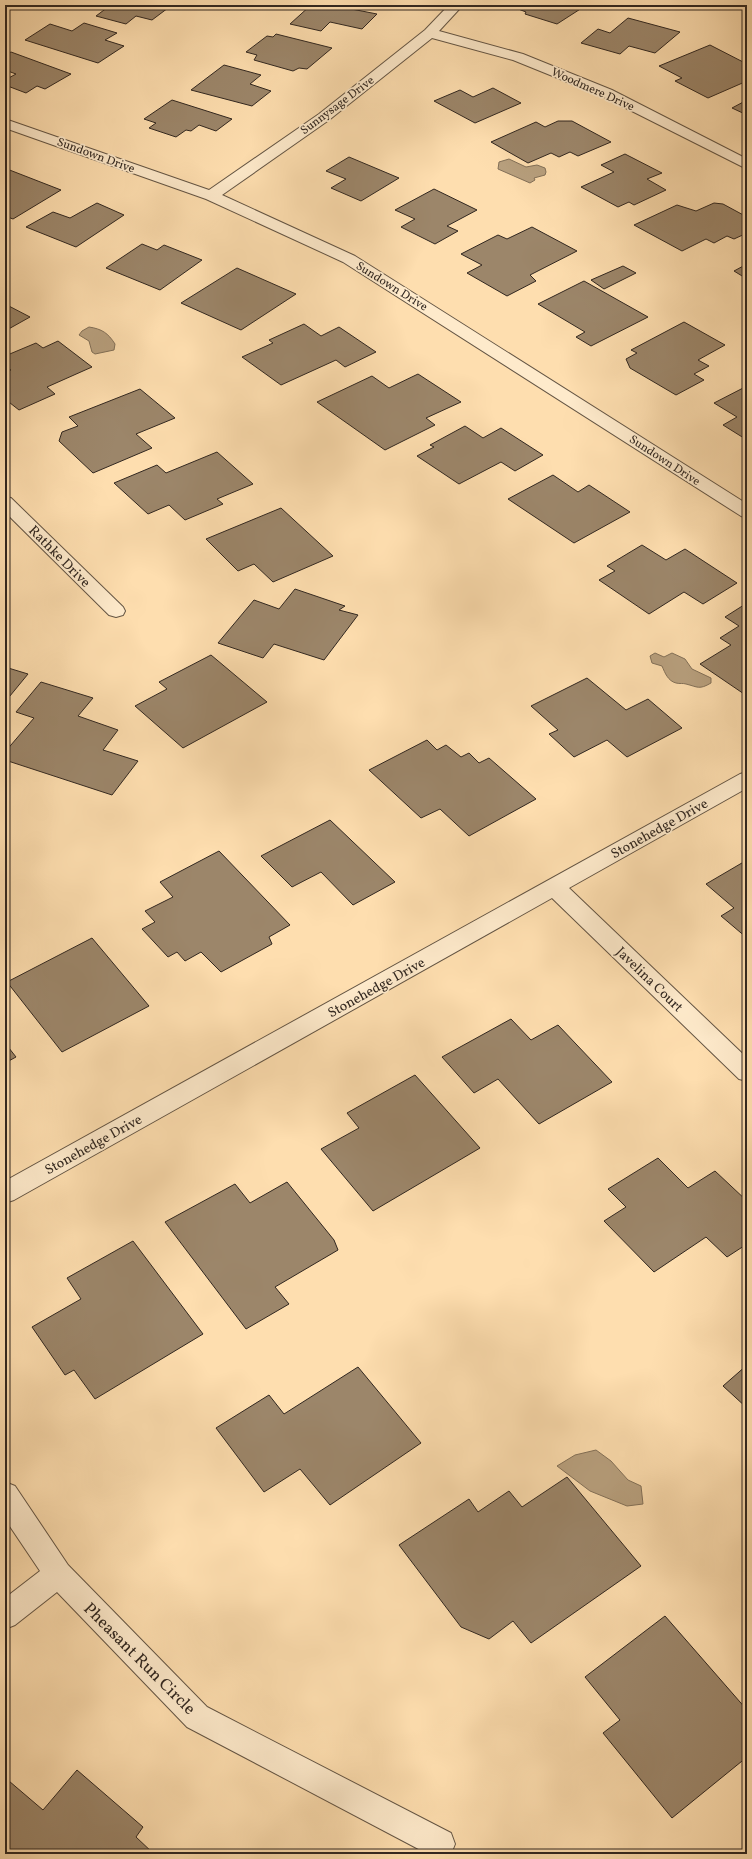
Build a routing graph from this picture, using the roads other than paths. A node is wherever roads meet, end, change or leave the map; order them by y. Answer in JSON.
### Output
{"nodes":[{"id":1,"x":456,"y":5,"type":"edge"},
{"id":2,"x":430,"y":33,"type":"junction"},
{"id":3,"x":5,"y":123,"type":"edge"},
{"id":4,"x":747,"y":165,"type":"edge"},
{"id":5,"x":211,"y":196,"type":"junction"},
{"id":6,"x":5,"y":502,"type":"edge"},
{"id":7,"x":747,"y":512,"type":"edge"},
{"id":8,"x":116,"y":610,"type":"dead end"},
{"id":9,"x":747,"y":779,"type":"edge"},
{"id":10,"x":553,"y":886,"type":"junction"},
{"id":11,"x":747,"y":1072,"type":"edge"},
{"id":12,"x":5,"y":1193,"type":"edge"},
{"id":13,"x":5,"y":1495,"type":"edge"},
{"id":14,"x":58,"y":1574,"type":"junction"},
{"id":15,"x":5,"y":1615,"type":"edge"},
{"id":16,"x":440,"y":1844,"type":"dead end"}],
"edges":[{"from":1,"to":2,"type":"street","name":"Sunnysage Drive"},
{"from":2,"to":4,"type":"street","name":"Woodmere Drive"},
{"from":2,"to":5,"type":"street","name":"Sunnysage Drive"},
{"from":3,"to":5,"type":"street","name":"Sundown Drive"},
{"from":5,"to":7,"type":"street","name":"Sundown Drive"},
{"from":6,"to":8,"type":"street","name":"Rathke Drive"},
{"from":9,"to":10,"type":"street","name":"Stonehedge Drive"},
{"from":10,"to":11,"type":"street","name":"Javelina Court"},
{"from":10,"to":12,"type":"street","name":"Stonehedge Drive"},
{"from":13,"to":14,"type":"street","name":"Pheasant Run Circle"},
{"from":14,"to":15,"type":"street"},
{"from":14,"to":16,"type":"street","name":"Pheasant Run Circle"}]}
